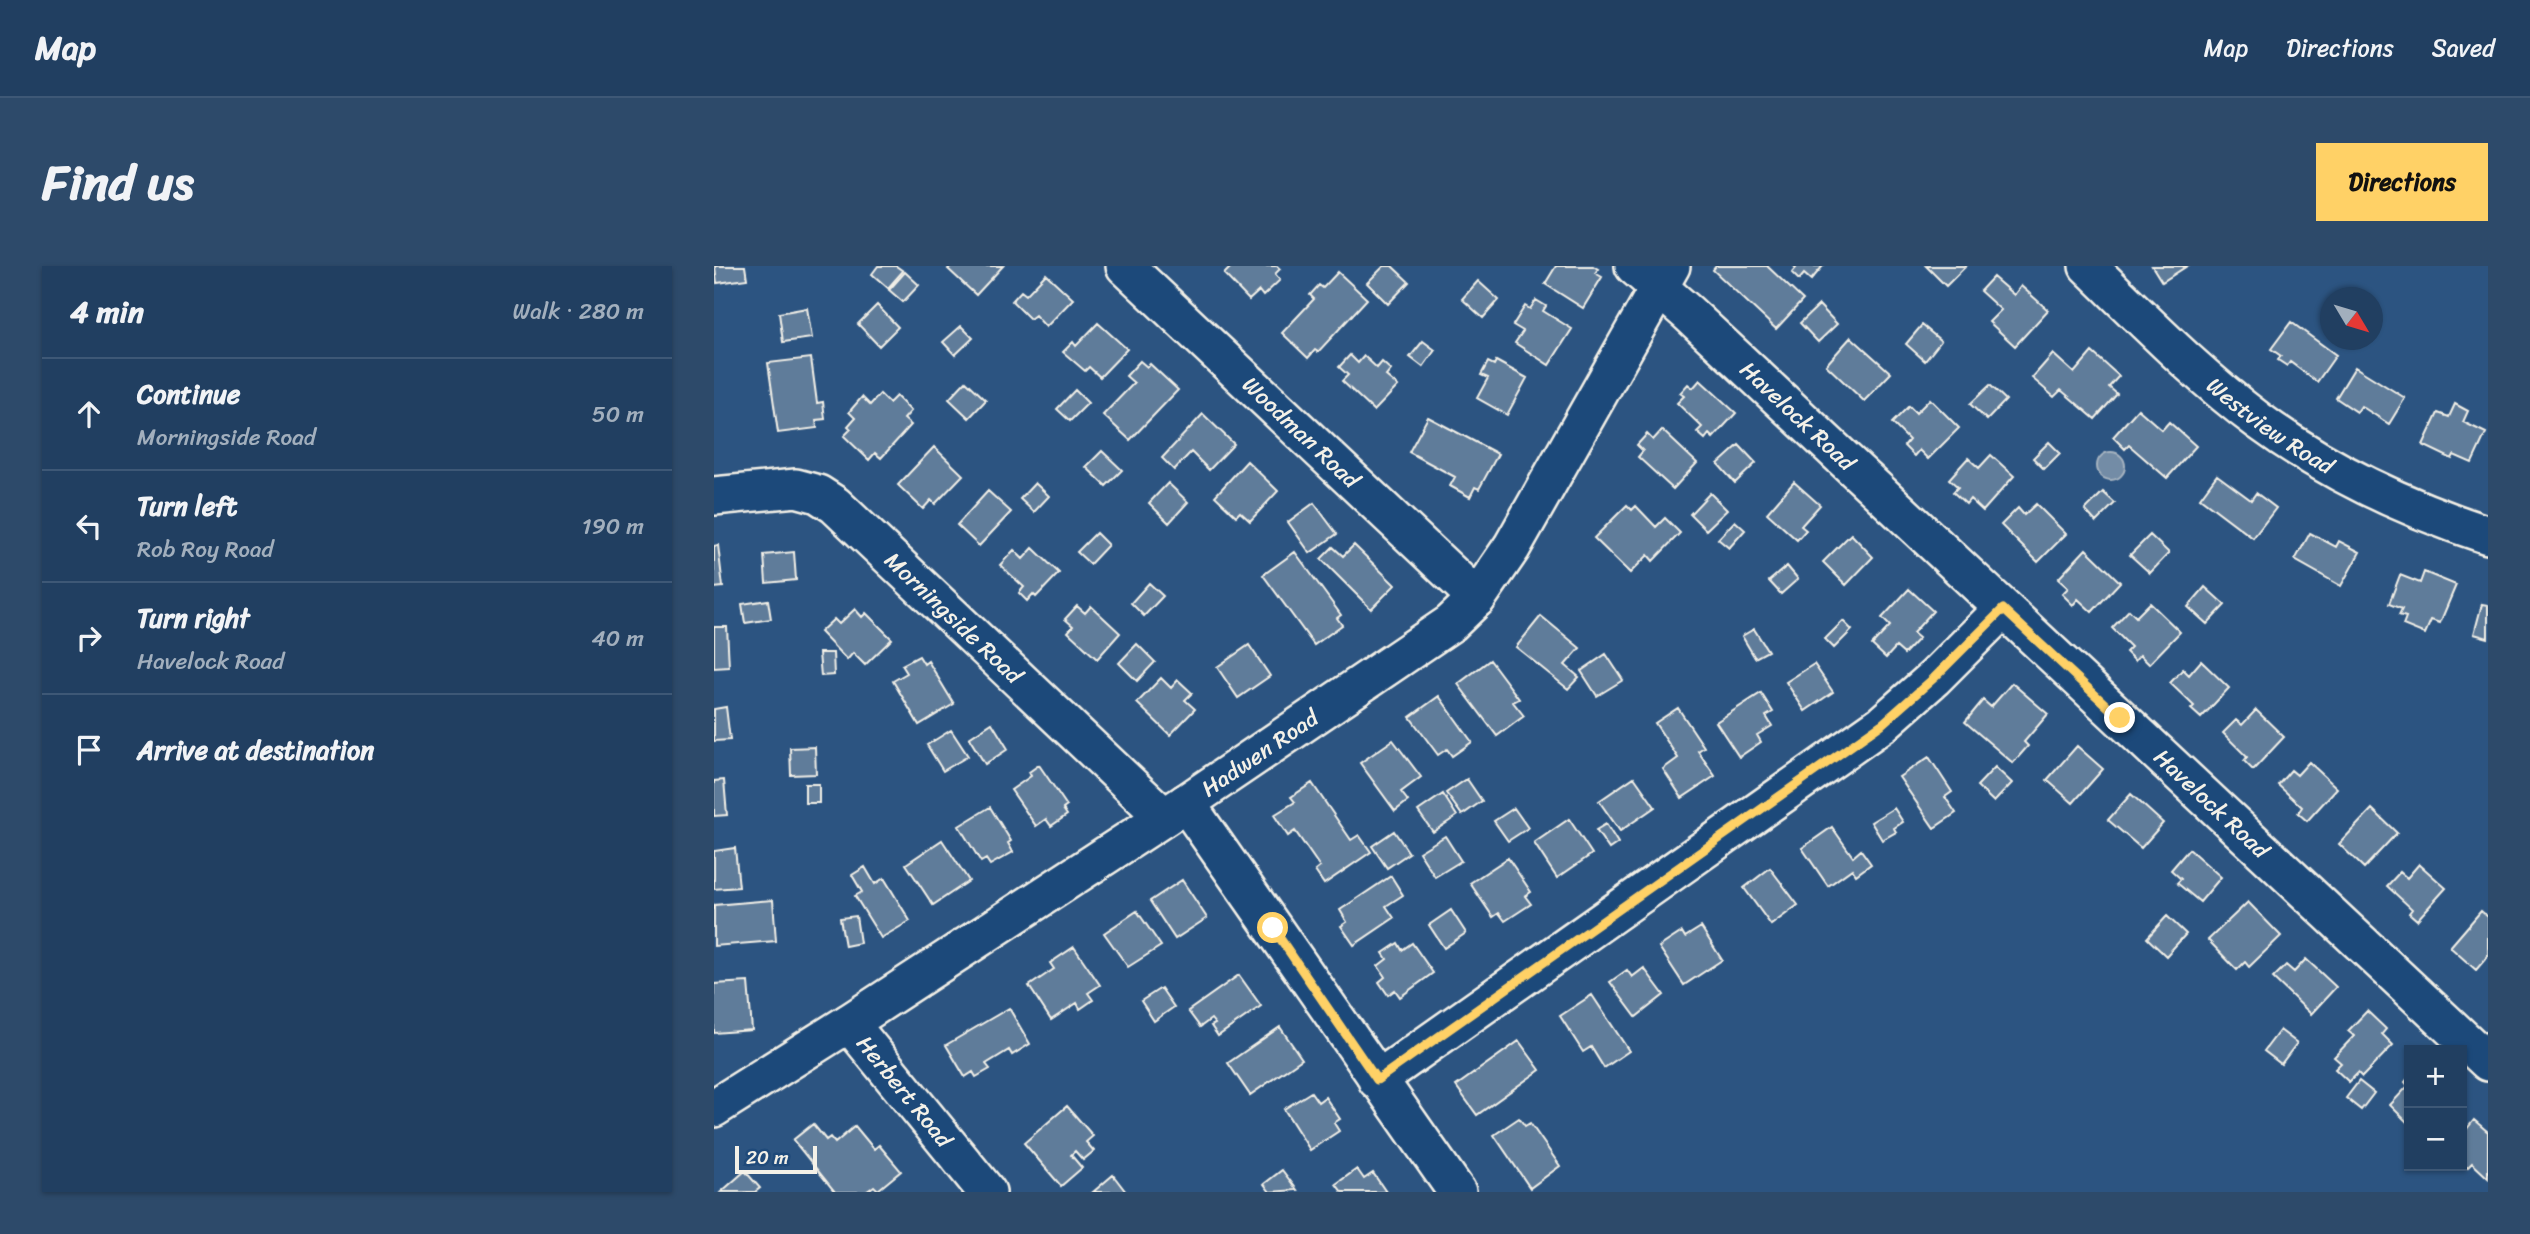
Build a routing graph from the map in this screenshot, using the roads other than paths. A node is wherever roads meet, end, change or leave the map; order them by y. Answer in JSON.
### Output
{"nodes":[{"id":1,"x":1125,"y":266,"type":"edge"},
{"id":2,"x":2088,"y":266,"type":"edge"},
{"id":3,"x":1654,"y":273,"type":"edge"},
{"id":4,"x":714,"y":496,"type":"edge"},
{"id":5,"x":2488,"y":535,"type":"edge"},
{"id":6,"x":1477,"y":598,"type":"junction"},
{"id":7,"x":2003,"y":609,"type":"junction"},
{"id":8,"x":1175,"y":810,"type":"junction"},
{"id":9,"x":849,"y":1023,"type":"junction"},
{"id":10,"x":2488,"y":1062,"type":"edge"},
{"id":11,"x":1377,"y":1080,"type":"junction"},
{"id":12,"x":714,"y":1108,"type":"edge"},
{"id":13,"x":987,"y":1192,"type":"edge"},
{"id":14,"x":1457,"y":1192,"type":"edge"}],
"edges":[{"from":1,"to":6,"type":"street","name":"Woodman Road"},
{"from":2,"to":5,"type":"street","name":"Westview Road"},
{"from":3,"to":6,"type":"street","name":"Hadwen Road"},
{"from":3,"to":7,"type":"street","name":"Havelock Road"},
{"from":4,"to":8,"type":"street","name":"Morningside Road"},
{"from":6,"to":8,"type":"street","name":"Hadwen Road"},
{"from":7,"to":10,"type":"street","name":"Havelock Road"},
{"from":7,"to":11,"type":"street"},
{"from":8,"to":9,"type":"street","name":"Hadwen Road"},
{"from":8,"to":11,"type":"street","name":"Morningside Road"},
{"from":9,"to":12,"type":"street","name":"Hadwen Road"},
{"from":9,"to":13,"type":"street","name":"Herbert Road"},
{"from":11,"to":14,"type":"street","name":"Morningside Road"}]}
